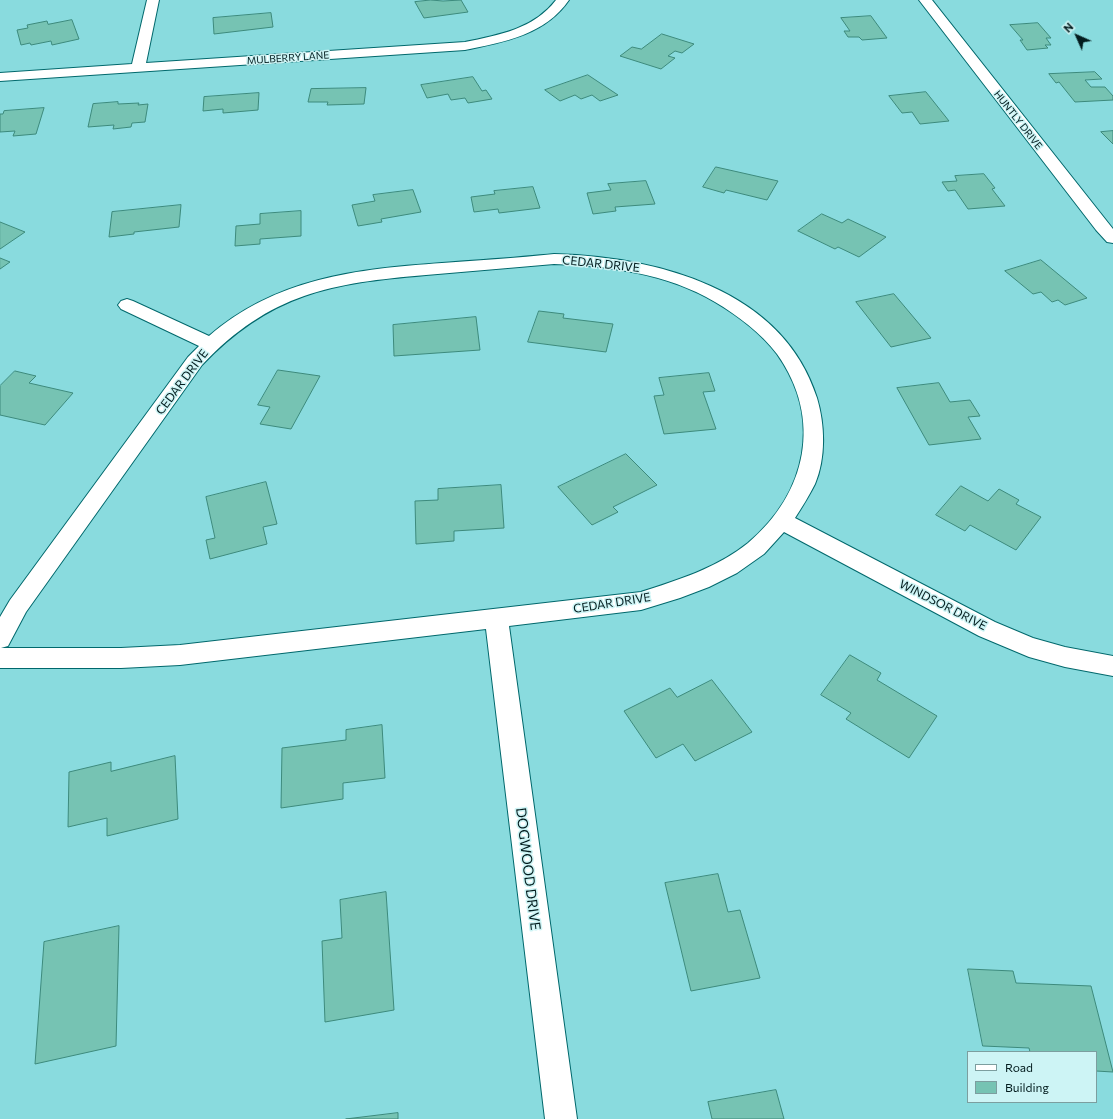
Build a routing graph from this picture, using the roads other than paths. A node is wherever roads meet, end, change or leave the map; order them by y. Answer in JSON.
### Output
{"nodes":[{"id":1,"x":153,"y":0,"type":"edge"},
{"id":2,"x":563,"y":0,"type":"edge"},
{"id":3,"x":925,"y":0,"type":"edge"},
{"id":4,"x":138,"y":68,"type":"junction"},
{"id":5,"x":0,"y":77,"type":"edge"},
{"id":6,"x":1113,"y":238,"type":"edge"},
{"id":7,"x":127,"y":304,"type":"dead end"},
{"id":8,"x":210,"y":344,"type":"junction"},
{"id":9,"x":782,"y":521,"type":"junction"},
{"id":10,"x":496,"y":618,"type":"junction"},
{"id":11,"x":0,"y":639,"type":"edge"},
{"id":12,"x":0,"y":658,"type":"edge"},
{"id":13,"x":1113,"y":666,"type":"edge"},
{"id":14,"x":560,"y":1119,"type":"edge"}],
"edges":[{"from":1,"to":4,"type":"street"},
{"from":2,"to":4,"type":"street","name":"MULBERRY LANE"},
{"from":3,"to":6,"type":"street","name":"HUNTLY DRIVE"},
{"from":4,"to":5,"type":"street","name":"MULBERRY LANE"},
{"from":7,"to":8,"type":"street"},
{"from":8,"to":9,"type":"street","name":"CEDAR DRIVE"},
{"from":8,"to":11,"type":"street","name":"CEDAR DRIVE"},
{"from":9,"to":10,"type":"street","name":"CEDAR DRIVE"},
{"from":9,"to":13,"type":"street","name":"WINDSOR DRIVE"},
{"from":10,"to":12,"type":"street","name":"CEDAR DRIVE"},
{"from":10,"to":14,"type":"street","name":"DOGWOOD DRIVE"}]}
